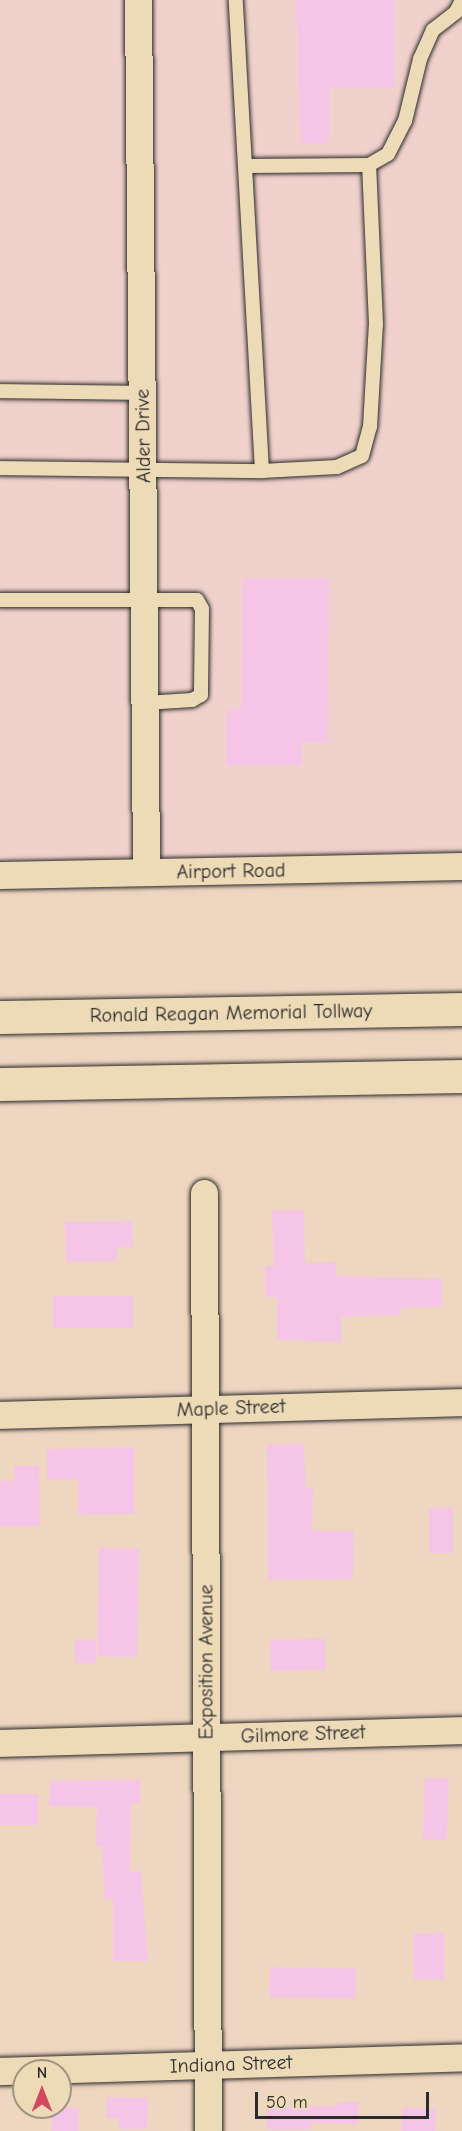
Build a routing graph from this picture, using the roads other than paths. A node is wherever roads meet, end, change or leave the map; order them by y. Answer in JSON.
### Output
{"nodes":[{"id":1,"x":138,"y":0,"type":"edge"},
{"id":2,"x":236,"y":0,"type":"edge"},
{"id":3,"x":462,"y":0,"type":"edge"},
{"id":4,"x":369,"y":165,"type":"junction"},
{"id":5,"x":247,"y":166,"type":"junction"},
{"id":6,"x":0,"y":391,"type":"edge"},
{"id":7,"x":142,"y":393,"type":"junction"},
{"id":8,"x":143,"y":467,"type":"junction"},
{"id":9,"x":0,"y":468,"type":"edge"},
{"id":10,"x":262,"y":471,"type":"junction"},
{"id":11,"x":0,"y":600,"type":"edge"},
{"id":12,"x":144,"y":600,"type":"junction"},
{"id":13,"x":145,"y":703,"type":"junction"},
{"id":14,"x":462,"y":866,"type":"edge"},
{"id":15,"x":146,"y":872,"type":"junction"},
{"id":16,"x":0,"y":875,"type":"edge"},
{"id":17,"x":462,"y":1009,"type":"edge"},
{"id":18,"x":0,"y":1017,"type":"edge"},
{"id":19,"x":462,"y":1076,"type":"edge"},
{"id":20,"x":0,"y":1084,"type":"edge"},
{"id":21,"x":204,"y":1193,"type":"dead end"},
{"id":22,"x":462,"y":1402,"type":"edge"},
{"id":23,"x":205,"y":1409,"type":"junction"},
{"id":24,"x":0,"y":1415,"type":"edge"},
{"id":25,"x":462,"y":1730,"type":"edge"},
{"id":26,"x":206,"y":1737,"type":"junction"},
{"id":27,"x":0,"y":1743,"type":"edge"},
{"id":28,"x":462,"y":2057,"type":"edge"},
{"id":29,"x":208,"y":2065,"type":"junction"},
{"id":30,"x":0,"y":2070,"type":"edge"},
{"id":31,"x":208,"y":2131,"type":"edge"}],
"edges":[{"from":1,"to":7,"type":"street","name":"Alder Drive"},
{"from":2,"to":5,"type":"lane"},
{"from":3,"to":4,"type":"lane"},
{"from":4,"to":5,"type":"lane"},
{"from":4,"to":10,"type":"lane"},
{"from":5,"to":10,"type":"lane"},
{"from":6,"to":7,"type":"lane"},
{"from":7,"to":8,"type":"street","name":"Alder Drive"},
{"from":8,"to":9,"type":"lane"},
{"from":8,"to":10,"type":"lane"},
{"from":8,"to":12,"type":"street","name":"Alder Drive"},
{"from":11,"to":12,"type":"lane"},
{"from":12,"to":13,"type":"street","name":"Alder Drive"},
{"from":12,"to":13,"type":"lane"},
{"from":13,"to":15,"type":"street","name":"Alder Drive"},
{"from":14,"to":15,"type":"street","name":"Airport Road"},
{"from":15,"to":16,"type":"street","name":"Airport Road"},
{"from":17,"to":18,"type":"highway","name":"Ronald Reagan Memorial Tollway"},
{"from":19,"to":20,"type":"highway"},
{"from":21,"to":23,"type":"street","name":"Exposition Avenue"},
{"from":22,"to":23,"type":"street","name":"Maple Street"},
{"from":23,"to":24,"type":"street","name":"Maple Street"},
{"from":23,"to":26,"type":"street","name":"Exposition Avenue"},
{"from":25,"to":26,"type":"street","name":"Gilmore Street"},
{"from":26,"to":27,"type":"street","name":"Gilmore Street"},
{"from":26,"to":29,"type":"street","name":"Exposition Avenue"},
{"from":28,"to":29,"type":"street","name":"Indiana Street"},
{"from":29,"to":30,"type":"street","name":"Indiana Street"},
{"from":29,"to":31,"type":"street","name":"Exposition Avenue"}]}
